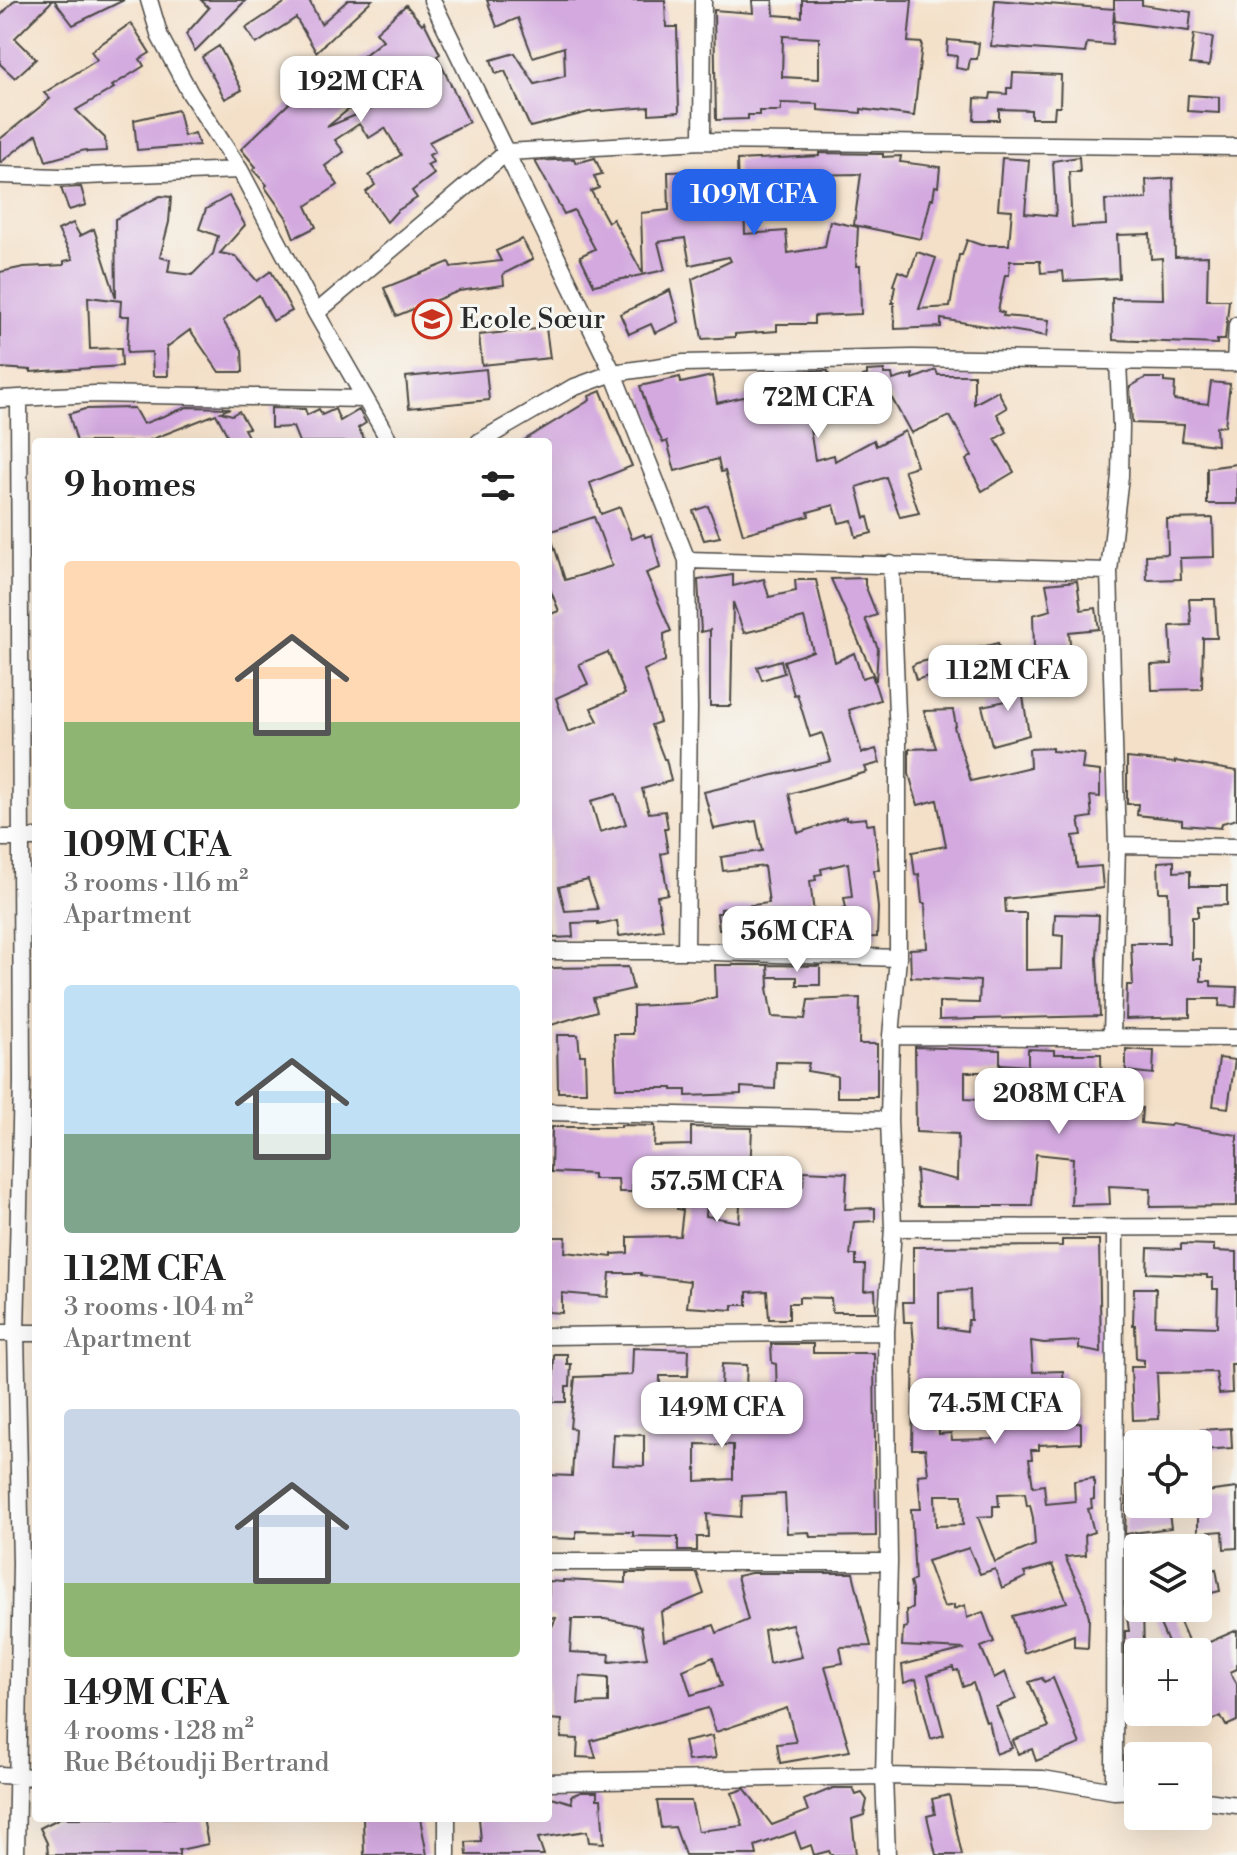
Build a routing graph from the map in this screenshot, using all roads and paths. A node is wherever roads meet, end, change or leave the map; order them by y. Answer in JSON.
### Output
{"nodes":[{"id":1,"x":149,"y":0,"type":"edge"},
{"id":2,"x":432,"y":0,"type":"edge"},
{"id":3,"x":703,"y":0,"type":"edge"},
{"id":4,"x":702,"y":141,"type":"junction"},
{"id":5,"x":1237,"y":147,"type":"edge"},
{"id":6,"x":507,"y":152,"type":"junction"},
{"id":7,"x":240,"y":170,"type":"junction"},
{"id":8,"x":0,"y":175,"type":"edge"},
{"id":9,"x":316,"y":313,"type":"junction"},
{"id":10,"x":1237,"y":325,"type":"edge"},
{"id":11,"x":1118,"y":362,"type":"junction"},
{"id":12,"x":1236,"y":363,"type":"edge"},
{"id":13,"x":613,"y":373,"type":"junction"},
{"id":14,"x":19,"y":398,"type":"junction"},
{"id":15,"x":0,"y":399,"type":"edge"},
{"id":16,"x":365,"y":399,"type":"junction"},
{"id":17,"x":388,"y":438,"type":"edge"},
{"id":18,"x":486,"y":438,"type":"edge"},
{"id":19,"x":687,"y":560,"type":"junction"},
{"id":20,"x":891,"y":564,"type":"junction"},
{"id":21,"x":1109,"y":571,"type":"junction"},
{"id":22,"x":0,"y":838,"type":"edge"},
{"id":23,"x":28,"y":838,"type":"edge"},
{"id":24,"x":1117,"y":845,"type":"junction"},
{"id":25,"x":1237,"y":847,"type":"edge"},
{"id":26,"x":552,"y":951,"type":"edge"},
{"id":27,"x":686,"y":951,"type":"junction"},
{"id":28,"x":898,"y":958,"type":"junction"},
{"id":29,"x":29,"y":1034,"type":"edge"},
{"id":30,"x":891,"y":1036,"type":"junction"},
{"id":31,"x":1112,"y":1036,"type":"junction"},
{"id":32,"x":1237,"y":1038,"type":"edge"},
{"id":33,"x":552,"y":1112,"type":"edge"},
{"id":34,"x":889,"y":1120,"type":"junction"},
{"id":35,"x":1237,"y":1227,"type":"edge"},
{"id":36,"x":893,"y":1228,"type":"junction"},
{"id":37,"x":1115,"y":1228,"type":"junction"},
{"id":38,"x":886,"y":1332,"type":"junction"},
{"id":39,"x":8,"y":1333,"type":"edge"},
{"id":40,"x":32,"y":1333,"type":"edge"},
{"id":41,"x":552,"y":1336,"type":"edge"},
{"id":42,"x":552,"y":1562,"type":"edge"},
{"id":43,"x":889,"y":1562,"type":"junction"},
{"id":44,"x":28,"y":1563,"type":"edge"},
{"id":45,"x":8,"y":1776,"type":"edge"},
{"id":46,"x":884,"y":1776,"type":"junction"},
{"id":47,"x":32,"y":1777,"type":"edge"},
{"id":48,"x":552,"y":1782,"type":"edge"},
{"id":49,"x":1114,"y":1791,"type":"junction"},
{"id":50,"x":1124,"y":1791,"type":"edge"},
{"id":51,"x":1212,"y":1802,"type":"edge"},
{"id":52,"x":1237,"y":1805,"type":"edge"},
{"id":53,"x":447,"y":1822,"type":"edge"},
{"id":54,"x":16,"y":1855,"type":"edge"},
{"id":55,"x":447,"y":1855,"type":"edge"},
{"id":56,"x":887,"y":1855,"type":"edge"}],
"edges":[{"from":1,"to":7,"type":"street"},
{"from":2,"to":6,"type":"street"},
{"from":3,"to":4,"type":"street"},
{"from":4,"to":5,"type":"street"},
{"from":4,"to":6,"type":"street"},
{"from":6,"to":9,"type":"street"},
{"from":6,"to":13,"type":"street"},
{"from":7,"to":8,"type":"street"},
{"from":7,"to":9,"type":"street"},
{"from":9,"to":16,"type":"street"},
{"from":10,"to":12,"type":"street"},
{"from":11,"to":12,"type":"street"},
{"from":11,"to":13,"type":"street"},
{"from":11,"to":21,"type":"street"},
{"from":13,"to":18,"type":"street"},
{"from":13,"to":19,"type":"street"},
{"from":14,"to":15,"type":"street"},
{"from":14,"to":16,"type":"street"},
{"from":14,"to":23,"type":"street"},
{"from":16,"to":17,"type":"street"},
{"from":19,"to":20,"type":"street"},
{"from":19,"to":27,"type":"street"},
{"from":20,"to":21,"type":"street"},
{"from":20,"to":28,"type":"street"},
{"from":21,"to":24,"type":"street"},
{"from":22,"to":23,"type":"street"},
{"from":23,"to":29,"type":"street"},
{"from":24,"to":25,"type":"street"},
{"from":24,"to":31,"type":"street"},
{"from":26,"to":27,"type":"street"},
{"from":27,"to":28,"type":"street"},
{"from":28,"to":30,"type":"street"},
{"from":29,"to":39,"type":"street"},
{"from":30,"to":31,"type":"street"},
{"from":30,"to":34,"type":"street"},
{"from":31,"to":32,"type":"street"},
{"from":33,"to":34,"type":"street"},
{"from":34,"to":36,"type":"street"},
{"from":35,"to":37,"type":"street"},
{"from":36,"to":37,"type":"street"},
{"from":36,"to":38,"type":"street"},
{"from":37,"to":49,"type":"street"},
{"from":38,"to":41,"type":"street"},
{"from":38,"to":43,"type":"street"},
{"from":39,"to":40,"type":"street"},
{"from":39,"to":44,"type":"street"},
{"from":42,"to":43,"type":"street"},
{"from":43,"to":46,"type":"street"},
{"from":44,"to":45,"type":"street"},
{"from":45,"to":47,"type":"street"},
{"from":45,"to":54,"type":"street"},
{"from":46,"to":48,"type":"street"},
{"from":46,"to":49,"type":"street"},
{"from":46,"to":56,"type":"street"},
{"from":49,"to":50,"type":"street"},
{"from":51,"to":52,"type":"street"},
{"from":53,"to":55,"type":"street"}]}
